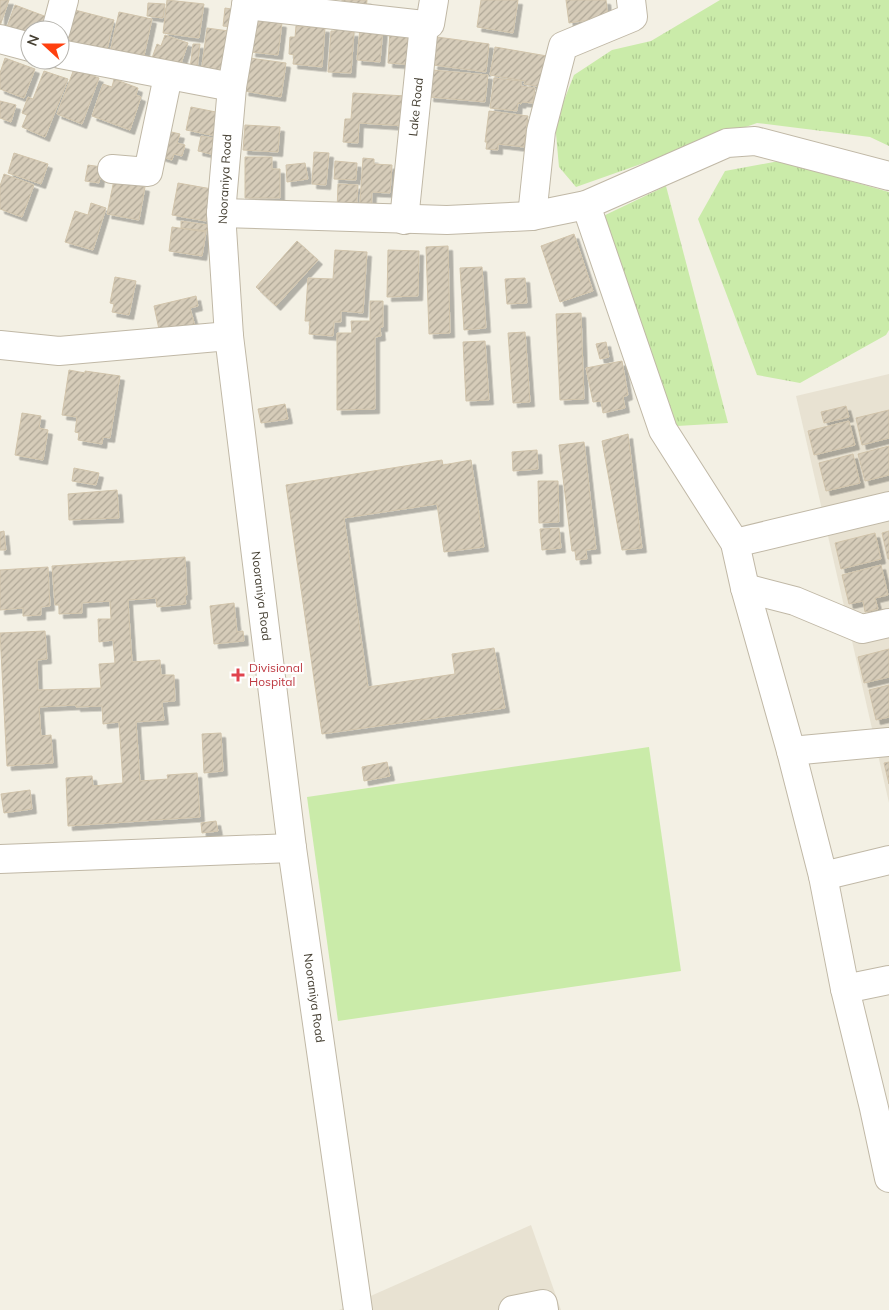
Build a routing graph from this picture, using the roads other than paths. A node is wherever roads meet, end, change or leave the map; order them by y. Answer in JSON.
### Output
{"nodes":[{"id":1,"x":64,"y":0,"type":"edge"},
{"id":2,"x":434,"y":0,"type":"edge"},
{"id":3,"x":631,"y":0,"type":"edge"},
{"id":4,"x":247,"y":2,"type":"edge"},
{"id":5,"x":59,"y":20,"type":"edge"},
{"id":6,"x":424,"y":25,"type":"junction"},
{"id":7,"x":0,"y":39,"type":"edge"},
{"id":8,"x":20,"y":44,"type":"edge"},
{"id":9,"x":70,"y":56,"type":"edge"},
{"id":10,"x":168,"y":76,"type":"junction"},
{"id":11,"x":232,"y":87,"type":"junction"},
{"id":12,"x":112,"y":169,"type":"dead end"},
{"id":13,"x":889,"y":176,"type":"edge"},
{"id":14,"x":586,"y":205,"type":"junction"},
{"id":15,"x":221,"y":213,"type":"junction"},
{"id":16,"x":532,"y":216,"type":"junction"},
{"id":17,"x":404,"y":220,"type":"junction"},
{"id":18,"x":229,"y":336,"type":"junction"},
{"id":19,"x":0,"y":345,"type":"edge"},
{"id":20,"x":889,"y":506,"type":"edge"},
{"id":21,"x":735,"y":542,"type":"junction"},
{"id":22,"x":745,"y":588,"type":"junction"},
{"id":23,"x":889,"y":623,"type":"edge"},
{"id":24,"x":889,"y":742,"type":"edge"},
{"id":25,"x":792,"y":751,"type":"junction"},
{"id":26,"x":292,"y":848,"type":"junction"},
{"id":27,"x":0,"y":859,"type":"edge"},
{"id":28,"x":889,"y":860,"type":"edge"},
{"id":29,"x":823,"y":876,"type":"junction"},
{"id":30,"x":889,"y":980,"type":"edge"},
{"id":31,"x":845,"y":989,"type":"junction"},
{"id":32,"x":882,"y":1106,"type":"edge"},
{"id":33,"x":889,"y":1178,"type":"edge"},
{"id":34,"x":358,"y":1310,"type":"edge"},
{"id":35,"x":513,"y":1310,"type":"edge"},
{"id":36,"x":544,"y":1310,"type":"edge"}],
"edges":[{"from":1,"to":5,"type":"street"},
{"from":2,"to":6,"type":"street","name":"Lake Road"},
{"from":3,"to":16,"type":"street"},
{"from":4,"to":6,"type":"street"},
{"from":4,"to":11,"type":"street","name":"Nooraniya Road"},
{"from":6,"to":17,"type":"street","name":"Lake Road"},
{"from":7,"to":8,"type":"street"},
{"from":9,"to":10,"type":"street"},
{"from":10,"to":11,"type":"street"},
{"from":10,"to":12,"type":"street"},
{"from":11,"to":15,"type":"street","name":"Nooraniya Road"},
{"from":13,"to":14,"type":"street"},
{"from":14,"to":16,"type":"street"},
{"from":14,"to":21,"type":"street"},
{"from":15,"to":17,"type":"street"},
{"from":15,"to":18,"type":"street","name":"Nooraniya Road"},
{"from":16,"to":17,"type":"street"},
{"from":18,"to":19,"type":"street"},
{"from":18,"to":26,"type":"street","name":"Nooraniya Road"},
{"from":20,"to":21,"type":"street"},
{"from":21,"to":22,"type":"street"},
{"from":22,"to":23,"type":"street"},
{"from":22,"to":25,"type":"street"},
{"from":24,"to":25,"type":"street"},
{"from":25,"to":29,"type":"street"},
{"from":26,"to":27,"type":"street"},
{"from":26,"to":34,"type":"street","name":"Nooraniya Road"},
{"from":28,"to":29,"type":"street"},
{"from":29,"to":31,"type":"street"},
{"from":30,"to":31,"type":"street"},
{"from":31,"to":32,"type":"street"},
{"from":32,"to":33,"type":"street"},
{"from":35,"to":36,"type":"street"}]}
